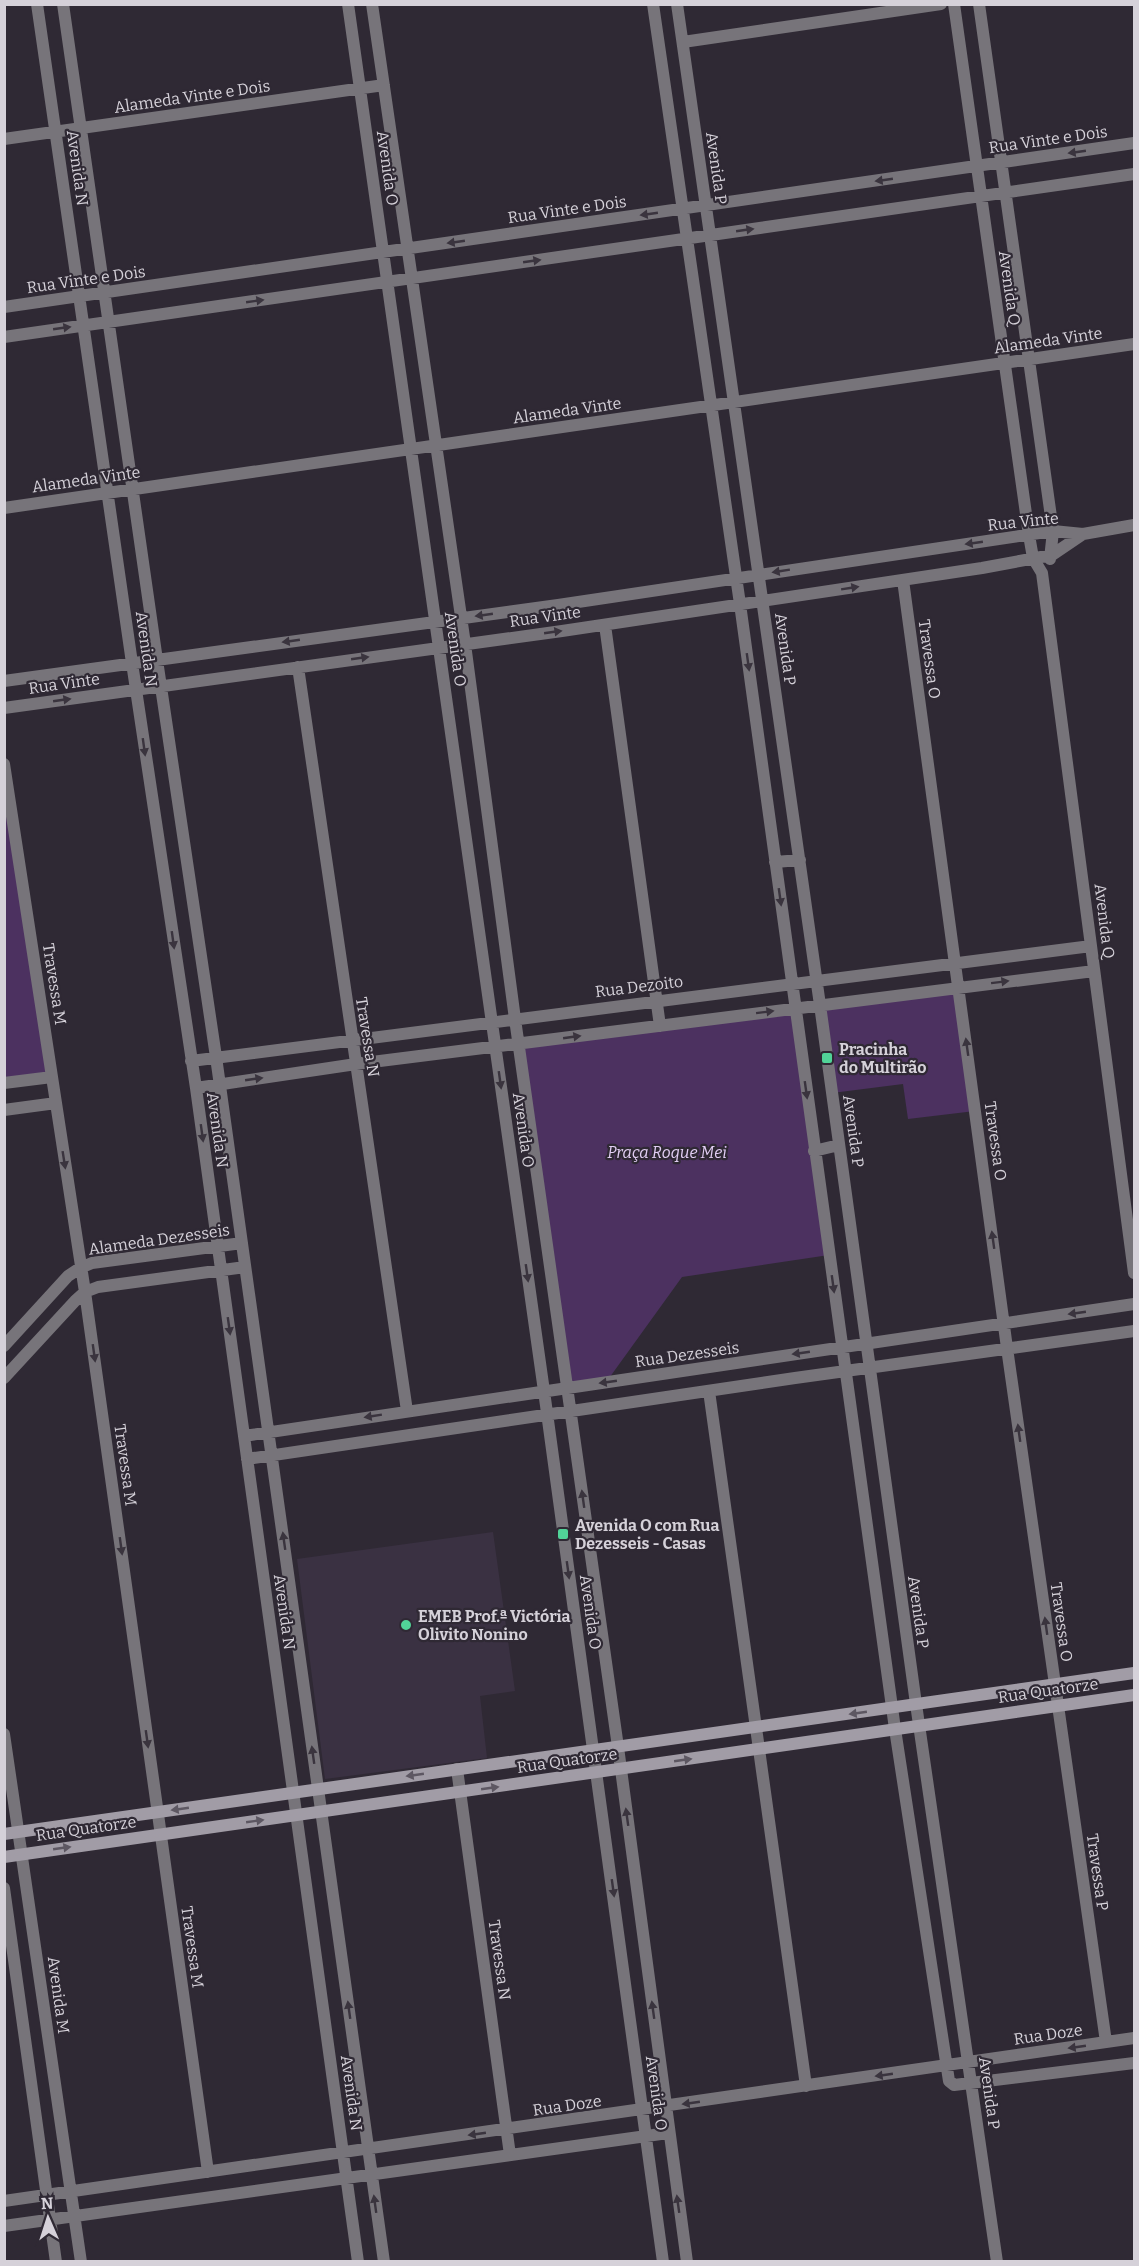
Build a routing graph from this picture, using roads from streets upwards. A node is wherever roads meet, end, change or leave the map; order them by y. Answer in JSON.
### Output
{"nodes":[{"id":1,"x":37,"y":4,"type":"edge"},
{"id":2,"x":63,"y":4,"type":"edge"},
{"id":3,"x":348,"y":4,"type":"edge"},
{"id":4,"x":372,"y":4,"type":"edge"},
{"id":5,"x":653,"y":4,"type":"edge"},
{"id":6,"x":677,"y":4,"type":"edge"},
{"id":7,"x":941,"y":4,"type":"edge"},
{"id":8,"x":954,"y":4,"type":"edge"},
{"id":9,"x":979,"y":4,"type":"edge"},
{"id":10,"x":683,"y":42,"type":"junction"},
{"id":11,"x":384,"y":85,"type":"junction"},
{"id":12,"x":360,"y":88,"type":"junction"},
{"id":13,"x":81,"y":128,"type":"junction"},
{"id":14,"x":56,"y":132,"type":"junction"},
{"id":15,"x":4,"y":139,"type":"edge"},
{"id":16,"x":1134,"y":143,"type":"edge"},
{"id":17,"x":1002,"y":162,"type":"junction"},
{"id":18,"x":977,"y":166,"type":"junction"},
{"id":19,"x":1134,"y":174,"type":"edge"},
{"id":20,"x":1006,"y":193,"type":"junction"},
{"id":21,"x":981,"y":196,"type":"junction"},
{"id":22,"x":706,"y":206,"type":"junction"},
{"id":23,"x":682,"y":209,"type":"junction"},
{"id":24,"x":710,"y":236,"type":"junction"},
{"id":25,"x":687,"y":239,"type":"junction"},
{"id":26,"x":408,"y":249,"type":"junction"},
{"id":27,"x":383,"y":252,"type":"junction"},
{"id":28,"x":412,"y":278,"type":"junction"},
{"id":29,"x":387,"y":282,"type":"junction"},
{"id":30,"x":104,"y":293,"type":"junction"},
{"id":31,"x":79,"y":296,"type":"junction"},
{"id":32,"x":4,"y":307,"type":"edge"},
{"id":33,"x":109,"y":322,"type":"junction"},
{"id":34,"x":83,"y":325,"type":"junction"},
{"id":35,"x":4,"y":337,"type":"edge"},
{"id":36,"x":1134,"y":344,"type":"edge"},
{"id":37,"x":1030,"y":359,"type":"junction"},
{"id":38,"x":1004,"y":363,"type":"junction"},
{"id":39,"x":734,"y":402,"type":"junction"},
{"id":40,"x":711,"y":405,"type":"junction"},
{"id":41,"x":436,"y":445,"type":"junction"},
{"id":42,"x":411,"y":449,"type":"junction"},
{"id":43,"x":132,"y":489,"type":"junction"},
{"id":44,"x":107,"y":493,"type":"junction"},
{"id":45,"x":4,"y":508,"type":"edge"},
{"id":46,"x":1134,"y":525,"type":"edge"},
{"id":47,"x":1053,"y":531,"type":"junction"},
{"id":48,"x":1083,"y":534,"type":"junction"},
{"id":49,"x":1029,"y":535,"type":"junction"},
{"id":50,"x":1052,"y":555,"type":"junction"},
{"id":51,"x":1033,"y":558,"type":"junction"},
{"id":52,"x":1042,"y":573,"type":"junction"},
{"id":53,"x":759,"y":575,"type":"junction"},
{"id":54,"x":736,"y":578,"type":"junction"},
{"id":55,"x":903,"y":580,"type":"junction"},
{"id":56,"x":763,"y":601,"type":"junction"},
{"id":57,"x":740,"y":604,"type":"junction"},
{"id":58,"x":461,"y":618,"type":"junction"},
{"id":59,"x":436,"y":621,"type":"junction"},
{"id":60,"x":604,"y":625,"type":"junction"},
{"id":61,"x":465,"y":644,"type":"junction"},
{"id":62,"x":440,"y":648,"type":"junction"},
{"id":63,"x":157,"y":660,"type":"junction"},
{"id":64,"x":132,"y":663,"type":"junction"},
{"id":65,"x":298,"y":667,"type":"junction"},
{"id":66,"x":4,"y":681,"type":"edge"},
{"id":67,"x":160,"y":686,"type":"junction"},
{"id":68,"x":136,"y":689,"type":"junction"},
{"id":69,"x":4,"y":708,"type":"edge"},
{"id":70,"x":4,"y":764,"type":"edge"},
{"id":71,"x":800,"y":860,"type":"junction"},
{"id":72,"x":775,"y":862,"type":"junction"},
{"id":73,"x":1091,"y":946,"type":"junction"},
{"id":74,"x":956,"y":963,"type":"junction"},
{"id":75,"x":1094,"y":970,"type":"junction"},
{"id":76,"x":817,"y":981,"type":"junction"},
{"id":77,"x":792,"y":984,"type":"junction"},
{"id":78,"x":959,"y":988,"type":"junction"},
{"id":79,"x":656,"y":1001,"type":"junction"},
{"id":80,"x":820,"y":1005,"type":"junction"},
{"id":81,"x":794,"y":1008,"type":"junction"},
{"id":82,"x":515,"y":1019,"type":"junction"},
{"id":83,"x":492,"y":1022,"type":"junction"},
{"id":84,"x":660,"y":1026,"type":"junction"},
{"id":85,"x":352,"y":1039,"type":"junction"},
{"id":86,"x":519,"y":1044,"type":"junction"},
{"id":87,"x":495,"y":1048,"type":"junction"},
{"id":88,"x":216,"y":1058,"type":"junction"},
{"id":89,"x":191,"y":1061,"type":"junction"},
{"id":90,"x":356,"y":1064,"type":"junction"},
{"id":91,"x":52,"y":1077,"type":"junction"},
{"id":92,"x":4,"y":1083,"type":"edge"},
{"id":93,"x":219,"y":1084,"type":"junction"},
{"id":94,"x":196,"y":1088,"type":"junction"},
{"id":95,"x":56,"y":1102,"type":"junction"},
{"id":96,"x":4,"y":1110,"type":"edge"},
{"id":97,"x":839,"y":1145,"type":"junction"},
{"id":98,"x":814,"y":1151,"type":"junction"},
{"id":99,"x":242,"y":1243,"type":"junction"},
{"id":100,"x":218,"y":1246,"type":"junction"},
{"id":101,"x":245,"y":1267,"type":"junction"},
{"id":102,"x":80,"y":1268,"type":"junction"},
{"id":103,"x":221,"y":1270,"type":"junction"},
{"id":104,"x":1134,"y":1273,"type":"edge"},
{"id":105,"x":85,"y":1292,"type":"junction"},
{"id":106,"x":1134,"y":1304,"type":"edge"},
{"id":107,"x":1004,"y":1323,"type":"junction"},
{"id":108,"x":1134,"y":1330,"type":"edge"},
{"id":109,"x":865,"y":1344,"type":"junction"},
{"id":110,"x":4,"y":1346,"type":"edge"},
{"id":111,"x":842,"y":1347,"type":"junction"},
{"id":112,"x":1007,"y":1348,"type":"junction"},
{"id":113,"x":868,"y":1368,"type":"junction"},
{"id":114,"x":845,"y":1371,"type":"junction"},
{"id":115,"x":4,"y":1378,"type":"edge"},
{"id":116,"x":567,"y":1388,"type":"junction"},
{"id":117,"x":544,"y":1391,"type":"junction"},
{"id":118,"x":709,"y":1391,"type":"junction"},
{"id":119,"x":407,"y":1411,"type":"junction"},
{"id":120,"x":570,"y":1411,"type":"junction"},
{"id":121,"x":547,"y":1415,"type":"junction"},
{"id":122,"x":269,"y":1432,"type":"junction"},
{"id":123,"x":244,"y":1436,"type":"junction"},
{"id":124,"x":272,"y":1455,"type":"junction"},
{"id":125,"x":248,"y":1459,"type":"junction"},
{"id":126,"x":1134,"y":1673,"type":"edge"},
{"id":127,"x":1054,"y":1684,"type":"junction"},
{"id":128,"x":1134,"y":1695,"type":"edge"},
{"id":129,"x":916,"y":1704,"type":"junction"},
{"id":130,"x":1057,"y":1706,"type":"junction"},
{"id":131,"x":892,"y":1708,"type":"junction"},
{"id":132,"x":919,"y":1725,"type":"junction"},
{"id":133,"x":755,"y":1727,"type":"junction"},
{"id":134,"x":895,"y":1729,"type":"junction"},
{"id":135,"x":4,"y":1734,"type":"edge"},
{"id":136,"x":618,"y":1747,"type":"junction"},
{"id":137,"x":758,"y":1749,"type":"junction"},
{"id":138,"x":593,"y":1750,"type":"junction"},
{"id":139,"x":458,"y":1769,"type":"junction"},
{"id":140,"x":621,"y":1769,"type":"junction"},
{"id":141,"x":597,"y":1772,"type":"junction"},
{"id":142,"x":318,"y":1789,"type":"junction"},
{"id":143,"x":293,"y":1792,"type":"junction"},
{"id":144,"x":460,"y":1792,"type":"junction"},
{"id":145,"x":158,"y":1812,"type":"junction"},
{"id":146,"x":322,"y":1812,"type":"junction"},
{"id":147,"x":296,"y":1815,"type":"junction"},
{"id":148,"x":19,"y":1832,"type":"junction"},
{"id":149,"x":4,"y":1834,"type":"edge"},
{"id":150,"x":160,"y":1834,"type":"junction"},
{"id":151,"x":22,"y":1854,"type":"junction"},
{"id":152,"x":4,"y":1857,"type":"edge"},
{"id":153,"x":4,"y":1888,"type":"edge"},
{"id":154,"x":1134,"y":2038,"type":"edge"},
{"id":155,"x":1106,"y":2043,"type":"junction"},
{"id":156,"x":969,"y":2062,"type":"junction"},
{"id":157,"x":1134,"y":2063,"type":"edge"},
{"id":158,"x":946,"y":2066,"type":"junction"},
{"id":159,"x":971,"y":2082,"type":"junction"},
{"id":160,"x":806,"y":2086,"type":"junction"},
{"id":161,"x":666,"y":2107,"type":"junction"},
{"id":162,"x":643,"y":2110,"type":"junction"},
{"id":163,"x":507,"y":2130,"type":"junction"},
{"id":164,"x":668,"y":2133,"type":"junction"},
{"id":165,"x":646,"y":2136,"type":"junction"},
{"id":166,"x":368,"y":2149,"type":"junction"},
{"id":167,"x":344,"y":2153,"type":"junction"},
{"id":168,"x":510,"y":2155,"type":"junction"},
{"id":169,"x":208,"y":2172,"type":"junction"},
{"id":170,"x":371,"y":2174,"type":"junction"},
{"id":171,"x":347,"y":2178,"type":"junction"},
{"id":172,"x":71,"y":2192,"type":"junction"},
{"id":173,"x":47,"y":2195,"type":"junction"},
{"id":174,"x":4,"y":2201,"type":"edge"},
{"id":175,"x":74,"y":2216,"type":"junction"},
{"id":176,"x":50,"y":2220,"type":"junction"},
{"id":177,"x":4,"y":2226,"type":"edge"},
{"id":178,"x":56,"y":2262,"type":"edge"},
{"id":179,"x":81,"y":2262,"type":"edge"},
{"id":180,"x":358,"y":2262,"type":"edge"},
{"id":181,"x":384,"y":2262,"type":"edge"},
{"id":182,"x":663,"y":2262,"type":"edge"},
{"id":183,"x":687,"y":2262,"type":"edge"},
{"id":184,"x":997,"y":2262,"type":"edge"}],
"edges":[{"from":1,"to":14,"type":"street","name":"Avenida N"},
{"from":2,"to":13,"type":"street","name":"Avenida N"},
{"from":3,"to":12,"type":"street","name":"Avenida O"},
{"from":4,"to":11,"type":"street","name":"Avenida O"},
{"from":5,"to":23,"type":"street"},
{"from":6,"to":10,"type":"street","name":"Avenida P"},
{"from":7,"to":10,"type":"street"},
{"from":8,"to":18,"type":"street","name":"Avenida Q"},
{"from":9,"to":17,"type":"street","name":"Avenida Q"},
{"from":10,"to":22,"type":"street","name":"Avenida P"},
{"from":11,"to":12,"type":"street","name":"Alameda Vinte e Dois"},
{"from":11,"to":26,"type":"street","name":"Avenida O"},
{"from":12,"to":13,"type":"street","name":"Alameda Vinte e Dois"},
{"from":12,"to":27,"type":"street","name":"Avenida O"},
{"from":13,"to":14,"type":"street","name":"Alameda Vinte e Dois"},
{"from":13,"to":30,"type":"street","name":"Avenida N"},
{"from":14,"to":15,"type":"street","name":"Alameda Vinte e Dois"},
{"from":14,"to":31,"type":"street","name":"Avenida N"},
{"from":16,"to":17,"type":"street","name":"Rua Vinte e Dois","one_way":true},
{"from":17,"to":18,"type":"street","name":"Rua Vinte e Dois"},
{"from":17,"to":20,"type":"street","name":"Avenida Q"},
{"from":18,"to":21,"type":"street","name":"Avenida Q"},
{"from":18,"to":22,"type":"street","name":"Rua Vinte e Dois","one_way":true},
{"from":19,"to":20,"type":"street"},
{"from":20,"to":21,"type":"street"},
{"from":20,"to":37,"type":"street","name":"Avenida Q"},
{"from":24,"to":21,"type":"street","one_way":true},
{"from":21,"to":38,"type":"street","name":"Avenida Q"},
{"from":22,"to":23,"type":"street","name":"Rua Vinte e Dois"},
{"from":22,"to":24,"type":"street","name":"Avenida P"},
{"from":23,"to":25,"type":"street"},
{"from":23,"to":26,"type":"street","name":"Rua Vinte e Dois","one_way":true},
{"from":24,"to":25,"type":"street"},
{"from":24,"to":39,"type":"street","name":"Avenida P"},
{"from":28,"to":25,"type":"street","one_way":true},
{"from":25,"to":40,"type":"street"},
{"from":26,"to":27,"type":"street","name":"Rua Vinte e Dois"},
{"from":26,"to":28,"type":"street","name":"Avenida O"},
{"from":27,"to":29,"type":"street","name":"Avenida O"},
{"from":27,"to":30,"type":"street","name":"Rua Vinte e Dois"},
{"from":28,"to":29,"type":"street"},
{"from":28,"to":41,"type":"street","name":"Avenida O"},
{"from":33,"to":29,"type":"street","one_way":true},
{"from":29,"to":42,"type":"street","name":"Avenida O"},
{"from":30,"to":31,"type":"street","name":"Rua Vinte e Dois"},
{"from":30,"to":33,"type":"street","name":"Avenida N"},
{"from":31,"to":32,"type":"street","name":"Rua Vinte e Dois"},
{"from":31,"to":34,"type":"street","name":"Avenida N"},
{"from":33,"to":34,"type":"street"},
{"from":33,"to":43,"type":"street","name":"Avenida N"},
{"from":35,"to":34,"type":"street","one_way":true},
{"from":34,"to":44,"type":"street","name":"Avenida N"},
{"from":36,"to":37,"type":"street","name":"Alameda Vinte"},
{"from":37,"to":38,"type":"street","name":"Alameda Vinte"},
{"from":37,"to":47,"type":"street","name":"Avenida Q"},
{"from":38,"to":39,"type":"street","name":"Alameda Vinte"},
{"from":38,"to":49,"type":"street","name":"Avenida Q"},
{"from":39,"to":40,"type":"street","name":"Alameda Vinte"},
{"from":39,"to":53,"type":"street","name":"Avenida P"},
{"from":40,"to":41,"type":"street","name":"Alameda Vinte"},
{"from":40,"to":54,"type":"street"},
{"from":41,"to":42,"type":"street","name":"Alameda Vinte"},
{"from":41,"to":58,"type":"street","name":"Avenida O"},
{"from":42,"to":43,"type":"street","name":"Alameda Vinte"},
{"from":42,"to":59,"type":"street","name":"Avenida O"},
{"from":43,"to":44,"type":"street","name":"Alameda Vinte"},
{"from":43,"to":63,"type":"street","name":"Avenida N"},
{"from":44,"to":45,"type":"street","name":"Alameda Vinte"},
{"from":44,"to":64,"type":"street","name":"Avenida N"},
{"from":46,"to":48,"type":"street","name":"Rua Vinte"},
{"from":47,"to":48,"type":"street","name":"Rua Vinte"},
{"from":47,"to":49,"type":"street","name":"Rua Vinte"},
{"from":47,"to":50,"type":"street","name":"Avenida Q"},
{"from":48,"to":50,"type":"street","name":"Rua Vinte"},
{"from":49,"to":51,"type":"street","name":"Avenida Q"},
{"from":49,"to":53,"type":"street","name":"Rua Vinte","one_way":true},
{"from":50,"to":51,"type":"street","name":"Rua Vinte"},
{"from":50,"to":52,"type":"street","name":"Avenida Q"},
{"from":51,"to":52,"type":"street","name":"Avenida Q"},
{"from":51,"to":55,"type":"street","name":"Rua Vinte"},
{"from":52,"to":73,"type":"street","name":"Avenida Q"},
{"from":53,"to":54,"type":"street","name":"Rua Vinte"},
{"from":53,"to":56,"type":"street","name":"Avenida P"},
{"from":54,"to":57,"type":"street"},
{"from":54,"to":58,"type":"street","name":"Rua Vinte","one_way":true},
{"from":56,"to":55,"type":"street","name":"Rua Vinte","one_way":true},
{"from":55,"to":74,"type":"street","name":"Travessa O"},
{"from":56,"to":57,"type":"street","name":"Rua Vinte"},
{"from":56,"to":71,"type":"street","name":"Avenida P"},
{"from":57,"to":60,"type":"street","name":"Rua Vinte"},
{"from":57,"to":72,"type":"street","one_way":true},
{"from":58,"to":59,"type":"street","name":"Rua Vinte"},
{"from":58,"to":61,"type":"street","name":"Avenida O"},
{"from":59,"to":62,"type":"street","name":"Avenida O"},
{"from":59,"to":63,"type":"street","name":"Rua Vinte","one_way":true},
{"from":61,"to":60,"type":"street","name":"Rua Vinte","one_way":true},
{"from":60,"to":79,"type":"street"},
{"from":61,"to":62,"type":"street","name":"Rua Vinte"},
{"from":61,"to":82,"type":"street","name":"Avenida O"},
{"from":65,"to":62,"type":"street","name":"Rua Vinte","one_way":true},
{"from":62,"to":83,"type":"street","name":"Avenida O"},
{"from":63,"to":64,"type":"street","name":"Rua Vinte"},
{"from":63,"to":67,"type":"street","name":"Avenida N"},
{"from":64,"to":66,"type":"street","name":"Rua Vinte"},
{"from":64,"to":68,"type":"street","name":"Avenida N"},
{"from":65,"to":67,"type":"street","name":"Rua Vinte"},
{"from":65,"to":85,"type":"street","name":"Travessa N"},
{"from":67,"to":68,"type":"street","name":"Rua Vinte"},
{"from":67,"to":88,"type":"street","name":"Avenida N"},
{"from":69,"to":68,"type":"street","name":"Rua Vinte","one_way":true},
{"from":68,"to":89,"type":"street","name":"Avenida N","one_way":true},
{"from":70,"to":91,"type":"street","name":"Travessa M"},
{"from":71,"to":72,"type":"street"},
{"from":71,"to":76,"type":"street","name":"Avenida P"},
{"from":72,"to":77,"type":"street","one_way":true},
{"from":73,"to":74,"type":"street","name":"Rua Dezoito"},
{"from":73,"to":75,"type":"street","name":"Avenida Q"},
{"from":74,"to":76,"type":"street","name":"Rua Dezoito"},
{"from":74,"to":78,"type":"street","name":"Travessa O"},
{"from":78,"to":75,"type":"street","one_way":true},
{"from":75,"to":104,"type":"street","name":"Avenida Q"},
{"from":76,"to":77,"type":"street","name":"Rua Dezoito"},
{"from":76,"to":80,"type":"street","name":"Avenida P"},
{"from":77,"to":79,"type":"street","name":"Rua Dezoito"},
{"from":77,"to":81,"type":"street"},
{"from":78,"to":80,"type":"street"},
{"from":107,"to":78,"type":"street","name":"Travessa O","one_way":true},
{"from":79,"to":82,"type":"street","name":"Rua Dezoito"},
{"from":79,"to":84,"type":"street"},
{"from":80,"to":81,"type":"street"},
{"from":80,"to":97,"type":"street","name":"Avenida P"},
{"from":84,"to":81,"type":"street","one_way":true},
{"from":81,"to":98,"type":"street","one_way":true},
{"from":82,"to":83,"type":"street","name":"Rua Dezoito"},
{"from":82,"to":86,"type":"street","name":"Avenida O"},
{"from":83,"to":85,"type":"street","name":"Rua Dezoito"},
{"from":83,"to":87,"type":"street","name":"Avenida O"},
{"from":86,"to":84,"type":"street","one_way":true},
{"from":85,"to":88,"type":"street","name":"Rua Dezoito"},
{"from":85,"to":90,"type":"street","name":"Travessa N"},
{"from":86,"to":87,"type":"street"},
{"from":86,"to":116,"type":"street","name":"Avenida O"},
{"from":87,"to":90,"type":"street"},
{"from":87,"to":117,"type":"street","name":"Avenida O","one_way":true},
{"from":88,"to":89,"type":"street","name":"Rua Dezoito"},
{"from":88,"to":93,"type":"street","name":"Avenida N"},
{"from":89,"to":94,"type":"street","name":"Avenida N"},
{"from":93,"to":90,"type":"street","one_way":true},
{"from":90,"to":119,"type":"street","name":"Travessa N"},
{"from":91,"to":92,"type":"street"},
{"from":91,"to":95,"type":"street","name":"Travessa M"},
{"from":93,"to":94,"type":"street"},
{"from":93,"to":99,"type":"street","name":"Avenida N"},
{"from":94,"to":100,"type":"street","name":"Avenida N","one_way":true},
{"from":95,"to":96,"type":"street"},
{"from":95,"to":102,"type":"street","name":"Travessa M","one_way":true},
{"from":97,"to":98,"type":"street"},
{"from":97,"to":109,"type":"street","name":"Avenida P"},
{"from":98,"to":111,"type":"street","one_way":true},
{"from":99,"to":100,"type":"street","name":"Alameda Dezesseis"},
{"from":99,"to":101,"type":"street","name":"Avenida N"},
{"from":100,"to":102,"type":"street","name":"Alameda Dezesseis"},
{"from":100,"to":103,"type":"street","name":"Avenida N"},
{"from":101,"to":103,"type":"street"},
{"from":101,"to":122,"type":"street","name":"Avenida N"},
{"from":102,"to":105,"type":"street","name":"Travessa M"},
{"from":102,"to":110,"type":"street"},
{"from":103,"to":105,"type":"street"},
{"from":103,"to":123,"type":"street","name":"Avenida N","one_way":true},
{"from":105,"to":115,"type":"street"},
{"from":105,"to":145,"type":"street","name":"Travessa M","one_way":true},
{"from":106,"to":107,"type":"street","name":"Rua Dezesseis","one_way":true},
{"from":107,"to":109,"type":"street","name":"Rua Dezesseis"},
{"from":107,"to":112,"type":"street","name":"Travessa O"},
{"from":108,"to":112,"type":"street"},
{"from":109,"to":111,"type":"street","name":"Rua Dezesseis"},
{"from":109,"to":113,"type":"street","name":"Avenida P"},
{"from":111,"to":114,"type":"street"},
{"from":111,"to":116,"type":"street","name":"Rua Dezesseis","one_way":true},
{"from":112,"to":113,"type":"street"},
{"from":127,"to":112,"type":"street","name":"Travessa O","one_way":true},
{"from":113,"to":114,"type":"street"},
{"from":113,"to":129,"type":"street","name":"Avenida P"},
{"from":114,"to":118,"type":"street"},
{"from":114,"to":131,"type":"street"},
{"from":116,"to":117,"type":"street","name":"Rua Dezesseis"},
{"from":116,"to":120,"type":"street","name":"Avenida O"},
{"from":117,"to":119,"type":"street","name":"Rua Dezesseis"},
{"from":117,"to":121,"type":"street","name":"Avenida O"},
{"from":118,"to":120,"type":"street"},
{"from":118,"to":133,"type":"street"},
{"from":119,"to":122,"type":"street","name":"Rua Dezesseis","one_way":true},
{"from":120,"to":121,"type":"street"},
{"from":136,"to":120,"type":"street","name":"Avenida O","one_way":true},
{"from":121,"to":124,"type":"street"},
{"from":121,"to":138,"type":"street","name":"Avenida O","one_way":true},
{"from":122,"to":123,"type":"street","name":"Rua Dezesseis"},
{"from":122,"to":124,"type":"street","name":"Avenida N"},
{"from":123,"to":125,"type":"street","name":"Avenida N"},
{"from":124,"to":125,"type":"street"},
{"from":142,"to":124,"type":"street","name":"Avenida N","one_way":true},
{"from":125,"to":143,"type":"street","name":"Avenida N"},
{"from":126,"to":127,"type":"street","name":"Rua Quatorze"},
{"from":127,"to":129,"type":"street","name":"Rua Quatorze"},
{"from":127,"to":130,"type":"street","name":"Travessa O"},
{"from":128,"to":130,"type":"street","name":"Rua Quatorze"},
{"from":129,"to":131,"type":"street","name":"Rua Quatorze"},
{"from":129,"to":132,"type":"street","name":"Avenida P"},
{"from":130,"to":132,"type":"street","name":"Rua Quatorze"},
{"from":130,"to":155,"type":"street","name":"Travessa P"},
{"from":131,"to":133,"type":"street","name":"Rua Quatorze","one_way":true},
{"from":131,"to":134,"type":"street"},
{"from":132,"to":134,"type":"street","name":"Rua Quatorze"},
{"from":132,"to":156,"type":"street","name":"Avenida P"},
{"from":133,"to":136,"type":"street","name":"Rua Quatorze"},
{"from":133,"to":137,"type":"street"},
{"from":134,"to":137,"type":"street","name":"Rua Quatorze"},
{"from":134,"to":158,"type":"street"},
{"from":135,"to":148,"type":"street","name":"Avenida M"},
{"from":136,"to":138,"type":"street","name":"Rua Quatorze"},
{"from":136,"to":140,"type":"street","name":"Avenida O"},
{"from":140,"to":137,"type":"street","name":"Rua Quatorze","one_way":true},
{"from":137,"to":160,"type":"street"},
{"from":138,"to":139,"type":"street","name":"Rua Quatorze"},
{"from":138,"to":141,"type":"street","name":"Avenida O"},
{"from":139,"to":142,"type":"street","name":"Rua Quatorze","one_way":true},
{"from":139,"to":144,"type":"street","name":"Travessa N"},
{"from":140,"to":141,"type":"street","name":"Rua Quatorze"},
{"from":161,"to":140,"type":"street","name":"Avenida O","one_way":true},
{"from":144,"to":141,"type":"street","name":"Rua Quatorze","one_way":true},
{"from":141,"to":162,"type":"street","name":"Avenida O","one_way":true},
{"from":142,"to":143,"type":"street","name":"Rua Quatorze"},
{"from":142,"to":146,"type":"street","name":"Avenida N"},
{"from":143,"to":145,"type":"street","name":"Rua Quatorze","one_way":true},
{"from":143,"to":147,"type":"street","name":"Avenida N"},
{"from":144,"to":146,"type":"street","name":"Rua Quatorze"},
{"from":144,"to":163,"type":"street","name":"Travessa N"},
{"from":145,"to":148,"type":"street","name":"Rua Quatorze"},
{"from":145,"to":150,"type":"street","name":"Travessa M"},
{"from":146,"to":147,"type":"street","name":"Rua Quatorze"},
{"from":166,"to":146,"type":"street","name":"Avenida N","one_way":true},
{"from":150,"to":147,"type":"street","name":"Rua Quatorze","one_way":true},
{"from":147,"to":167,"type":"street","name":"Avenida N"},
{"from":148,"to":149,"type":"street","name":"Rua Quatorze"},
{"from":148,"to":151,"type":"street","name":"Avenida M"},
{"from":151,"to":150,"type":"street","name":"Rua Quatorze","one_way":true},
{"from":150,"to":169,"type":"street","name":"Travessa M"},
{"from":151,"to":152,"type":"street","name":"Rua Quatorze"},
{"from":151,"to":172,"type":"street","name":"Avenida M"},
{"from":153,"to":173,"type":"street"},
{"from":154,"to":155,"type":"street","name":"Rua Doze"},
{"from":155,"to":156,"type":"street","name":"Rua Doze","one_way":true},
{"from":156,"to":158,"type":"street","name":"Rua Doze"},
{"from":156,"to":159,"type":"street","name":"Avenida P"},
{"from":157,"to":159,"type":"street"},
{"from":158,"to":159,"type":"street"},
{"from":158,"to":160,"type":"street","name":"Rua Doze","one_way":true},
{"from":159,"to":184,"type":"street","name":"Avenida P"},
{"from":160,"to":161,"type":"street","name":"Rua Doze","one_way":true},
{"from":161,"to":162,"type":"street","name":"Rua Doze"},
{"from":161,"to":164,"type":"street","name":"Avenida O"},
{"from":162,"to":163,"type":"street","name":"Rua Doze"},
{"from":162,"to":165,"type":"street","name":"Avenida O"},
{"from":163,"to":166,"type":"street","name":"Rua Doze","one_way":true},
{"from":163,"to":168,"type":"street","name":"Travessa N"},
{"from":164,"to":165,"type":"street"},
{"from":183,"to":164,"type":"street","name":"Avenida O","one_way":true},
{"from":165,"to":168,"type":"street"},
{"from":165,"to":182,"type":"street","name":"Avenida O"},
{"from":166,"to":167,"type":"street","name":"Rua Doze"},
{"from":166,"to":170,"type":"street","name":"Avenida N"},
{"from":167,"to":169,"type":"street","name":"Rua Doze"},
{"from":167,"to":171,"type":"street","name":"Avenida N"},
{"from":168,"to":170,"type":"street"},
{"from":169,"to":172,"type":"street","name":"Rua Doze"},
{"from":170,"to":171,"type":"street"},
{"from":181,"to":170,"type":"street","name":"Avenida N","one_way":true},
{"from":171,"to":175,"type":"street"},
{"from":171,"to":180,"type":"street","name":"Avenida N"},
{"from":172,"to":173,"type":"street","name":"Rua Doze"},
{"from":172,"to":175,"type":"street","name":"Avenida M"},
{"from":173,"to":174,"type":"street","name":"Rua Doze"},
{"from":173,"to":176,"type":"street"},
{"from":175,"to":176,"type":"street"},
{"from":175,"to":179,"type":"street","name":"Avenida M"},
{"from":176,"to":177,"type":"street"},
{"from":176,"to":178,"type":"street"}]}
